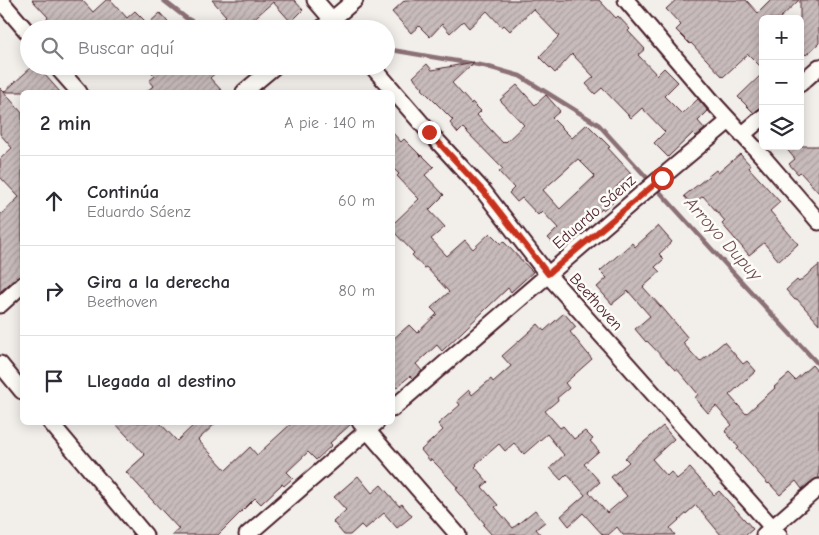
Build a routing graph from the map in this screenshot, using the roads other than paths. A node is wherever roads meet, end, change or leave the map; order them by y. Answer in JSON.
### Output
{"nodes":[{"id":1,"x":0,"y":0,"type":"edge"},
{"id":2,"x":315,"y":0,"type":"edge"},
{"id":3,"x":355,"y":0,"type":"edge"},
{"id":4,"x":626,"y":0,"type":"edge"},
{"id":5,"x":327,"y":20,"type":"edge"},
{"id":6,"x":337,"y":20,"type":"edge"},
{"id":7,"x":20,"y":23,"type":"edge"},
{"id":8,"x":819,"y":67,"type":"edge"},
{"id":9,"x":64,"y":75,"type":"edge"},
{"id":10,"x":264,"y":75,"type":"edge"},
{"id":11,"x":380,"y":75,"type":"edge"},
{"id":12,"x":804,"y":80,"type":"edge"},
{"id":13,"x":77,"y":90,"type":"edge"},
{"id":14,"x":246,"y":90,"type":"edge"},
{"id":15,"x":393,"y":90,"type":"edge"},
{"id":16,"x":395,"y":93,"type":"edge"},
{"id":17,"x":759,"y":120,"type":"edge"},
{"id":18,"x":729,"y":121,"type":"junction"},
{"id":19,"x":742,"y":135,"type":"junction"},
{"id":20,"x":819,"y":222,"type":"edge"},
{"id":21,"x":548,"y":274,"type":"junction"},
{"id":22,"x":20,"y":287,"type":"edge"},
{"id":23,"x":0,"y":305,"type":"edge"},
{"id":24,"x":0,"y":364,"type":"edge"},
{"id":25,"x":20,"y":389,"type":"edge"},
{"id":26,"x":395,"y":407,"type":"edge"},
{"id":27,"x":53,"y":425,"type":"edge"},
{"id":28,"x":369,"y":425,"type":"edge"},
{"id":29,"x":819,"y":487,"type":"edge"},
{"id":30,"x":772,"y":533,"type":"edge"},
{"id":31,"x":145,"y":535,"type":"edge"},
{"id":32,"x":247,"y":535,"type":"edge"},
{"id":33,"x":458,"y":535,"type":"edge"}],
"edges":[{"from":1,"to":7,"type":"street"},
{"from":2,"to":5,"type":"street"},
{"from":3,"to":6,"type":"street"},
{"from":4,"to":18,"type":"street"},
{"from":8,"to":12,"type":"street"},
{"from":9,"to":13,"type":"street"},
{"from":10,"to":14,"type":"street"},
{"from":11,"to":15,"type":"street","name":"Beethoven"},
{"from":16,"to":21,"type":"street","name":"Beethoven"},
{"from":17,"to":19,"type":"street"},
{"from":18,"to":19,"type":"street"},
{"from":18,"to":21,"type":"street","name":"Eduardo Sáenz"},
{"from":19,"to":20,"type":"street"},
{"from":21,"to":26,"type":"street","name":"Eduardo Sáenz"},
{"from":21,"to":30,"type":"street","name":"Beethoven"},
{"from":22,"to":23,"type":"street"},
{"from":24,"to":25,"type":"street"},
{"from":27,"to":31,"type":"street"},
{"from":28,"to":32,"type":"street"},
{"from":28,"to":33,"type":"street"},
{"from":29,"to":30,"type":"street"}]}
